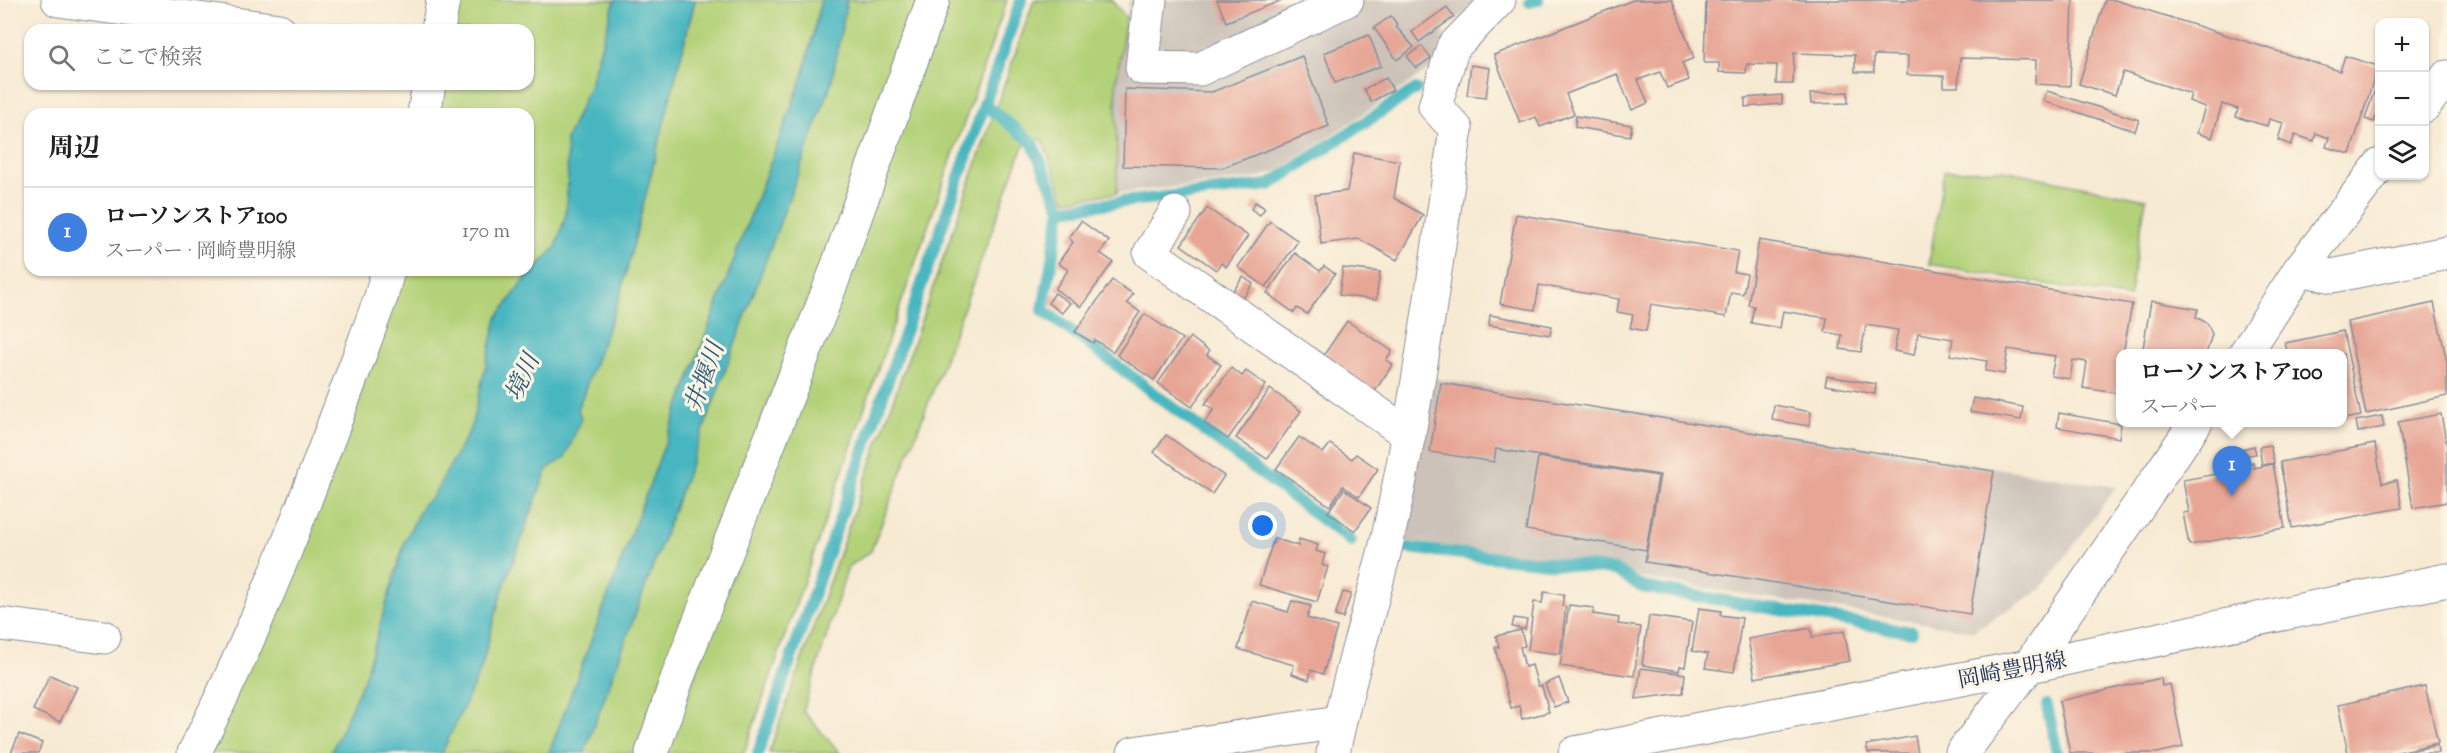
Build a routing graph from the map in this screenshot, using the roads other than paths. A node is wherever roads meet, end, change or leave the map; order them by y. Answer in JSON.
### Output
{"nodes":[{"id":1,"x":58,"y":0,"type":"edge"},
{"id":2,"x":443,"y":0,"type":"edge"},
{"id":3,"x":933,"y":0,"type":"edge"},
{"id":4,"x":1150,"y":0,"type":"edge"},
{"id":5,"x":1347,"y":0,"type":"edge"},
{"id":6,"x":1499,"y":0,"type":"edge"},
{"id":7,"x":235,"y":24,"type":"edge"},
{"id":8,"x":439,"y":24,"type":"edge"},
{"id":9,"x":2447,"y":76,"type":"edge"},
{"id":10,"x":428,"y":90,"type":"edge"},
{"id":11,"x":2429,"y":99,"type":"edge"},
{"id":12,"x":425,"y":108,"type":"edge"},
{"id":13,"x":2375,"y":170,"type":"edge"},
{"id":14,"x":1175,"y":213,"type":"dead end"},
{"id":15,"x":2447,"y":253,"type":"edge"},
{"id":16,"x":2300,"y":269,"type":"junction"},
{"id":17,"x":386,"y":276,"type":"edge"},
{"id":18,"x":2248,"y":349,"type":"edge"},
{"id":19,"x":2193,"y":427,"type":"edge"},
{"id":20,"x":1409,"y":435,"type":"junction"},
{"id":21,"x":2447,"y":580,"type":"edge"},
{"id":22,"x":0,"y":624,"type":"edge"},
{"id":23,"x":104,"y":637,"type":"dead end"},
{"id":24,"x":2028,"y":666,"type":"junction"},
{"id":25,"x":1336,"y":737,"type":"edge"},
{"id":26,"x":194,"y":753,"type":"edge"},
{"id":27,"x":652,"y":753,"type":"edge"},
{"id":28,"x":1134,"y":753,"type":"edge"},
{"id":29,"x":1575,"y":753,"type":"edge"},
{"id":30,"x":1962,"y":753,"type":"edge"}],
"edges":[{"from":1,"to":7,"type":"street"},
{"from":2,"to":8,"type":"street"},
{"from":3,"to":27,"type":"street"},
{"from":4,"to":5,"type":"street"},
{"from":6,"to":20,"type":"street"},
{"from":9,"to":11,"type":"street"},
{"from":10,"to":12,"type":"street"},
{"from":13,"to":16,"type":"street"},
{"from":14,"to":20,"type":"street"},
{"from":15,"to":16,"type":"street"},
{"from":16,"to":18,"type":"street"},
{"from":17,"to":26,"type":"street"},
{"from":19,"to":24,"type":"street"},
{"from":20,"to":25,"type":"street"},
{"from":21,"to":24,"type":"street","name":"岡崎豊明線"},
{"from":22,"to":23,"type":"street"},
{"from":24,"to":29,"type":"street","name":"岡崎豊明線"},
{"from":24,"to":30,"type":"street"},
{"from":25,"to":28,"type":"street"}]}
